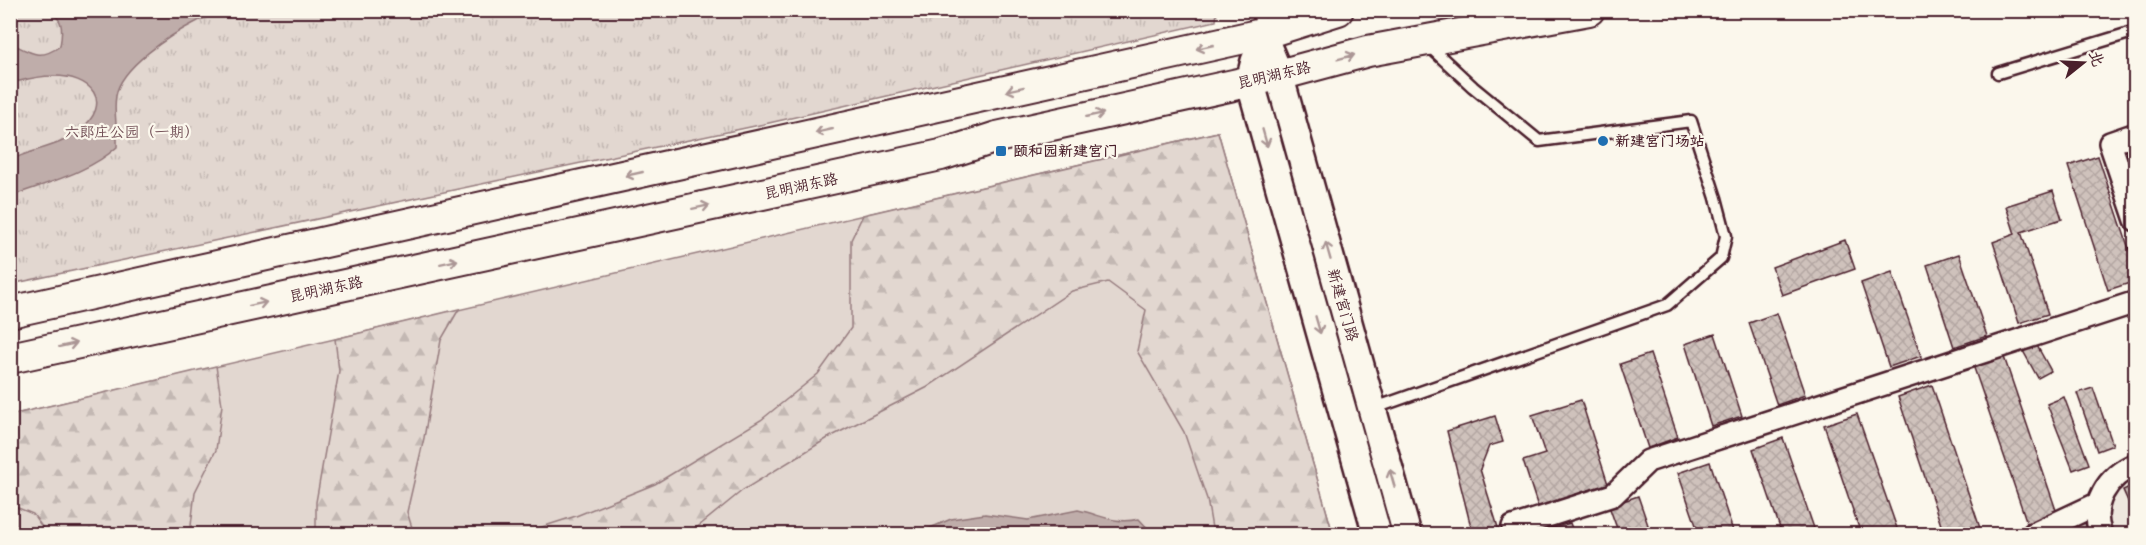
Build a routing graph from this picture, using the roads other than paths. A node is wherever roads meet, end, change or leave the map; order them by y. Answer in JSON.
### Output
{"nodes":[{"id":1,"x":1338,"y":10,"type":"edge"},
{"id":2,"x":1589,"y":10,"type":"edge"},
{"id":3,"x":1260,"y":22,"type":"edge"},
{"id":4,"x":2136,"y":31,"type":"edge"},
{"id":5,"x":1423,"y":41,"type":"junction"},
{"id":6,"x":1998,"y":72,"type":"dead end"},
{"id":7,"x":1279,"y":75,"type":"junction"},
{"id":8,"x":1250,"y":81,"type":"junction"},
{"id":9,"x":2136,"y":134,"type":"edge"},
{"id":10,"x":2136,"y":220,"type":"edge"},
{"id":11,"x":2136,"y":302,"type":"edge"},
{"id":12,"x":10,"y":312,"type":"edge"},
{"id":13,"x":10,"y":358,"type":"edge"},
{"id":14,"x":1372,"y":409,"type":"junction"},
{"id":15,"x":2136,"y":464,"type":"edge"},
{"id":16,"x":2097,"y":504,"type":"junction"},
{"id":17,"x":1377,"y":534,"type":"edge"},
{"id":18,"x":1407,"y":534,"type":"edge"},
{"id":19,"x":1515,"y":534,"type":"edge"},
{"id":20,"x":2033,"y":534,"type":"edge"},
{"id":21,"x":2101,"y":534,"type":"edge"}],
"edges":[{"from":1,"to":3,"type":"main road"},
{"from":2,"to":5,"type":"main road","name":"昆明湖东路"},
{"from":3,"to":7,"type":"street","name":"新建宫门路"},
{"from":3,"to":8,"type":"street"},
{"from":3,"to":12,"type":"main road","one_way":true},
{"from":4,"to":6,"type":"lane"},
{"from":7,"to":5,"type":"main road","name":"昆明湖东路","one_way":true},
{"from":5,"to":14,"type":"lane"},
{"from":7,"to":8,"type":"main road","name":"昆明湖东路"},
{"from":14,"to":7,"type":"street","name":"新建宫门路","one_way":true},
{"from":13,"to":8,"type":"main road","name":"昆明湖东路","one_way":true},
{"from":8,"to":17,"type":"street","name":"新建宫门路","one_way":true},
{"from":9,"to":10,"type":"street"},
{"from":11,"to":19,"type":"street"},
{"from":18,"to":14,"type":"street","name":"新建宫门路","one_way":true},
{"from":15,"to":16,"type":"street"},
{"from":16,"to":20,"type":"street"},
{"from":16,"to":21,"type":"street"}]}
